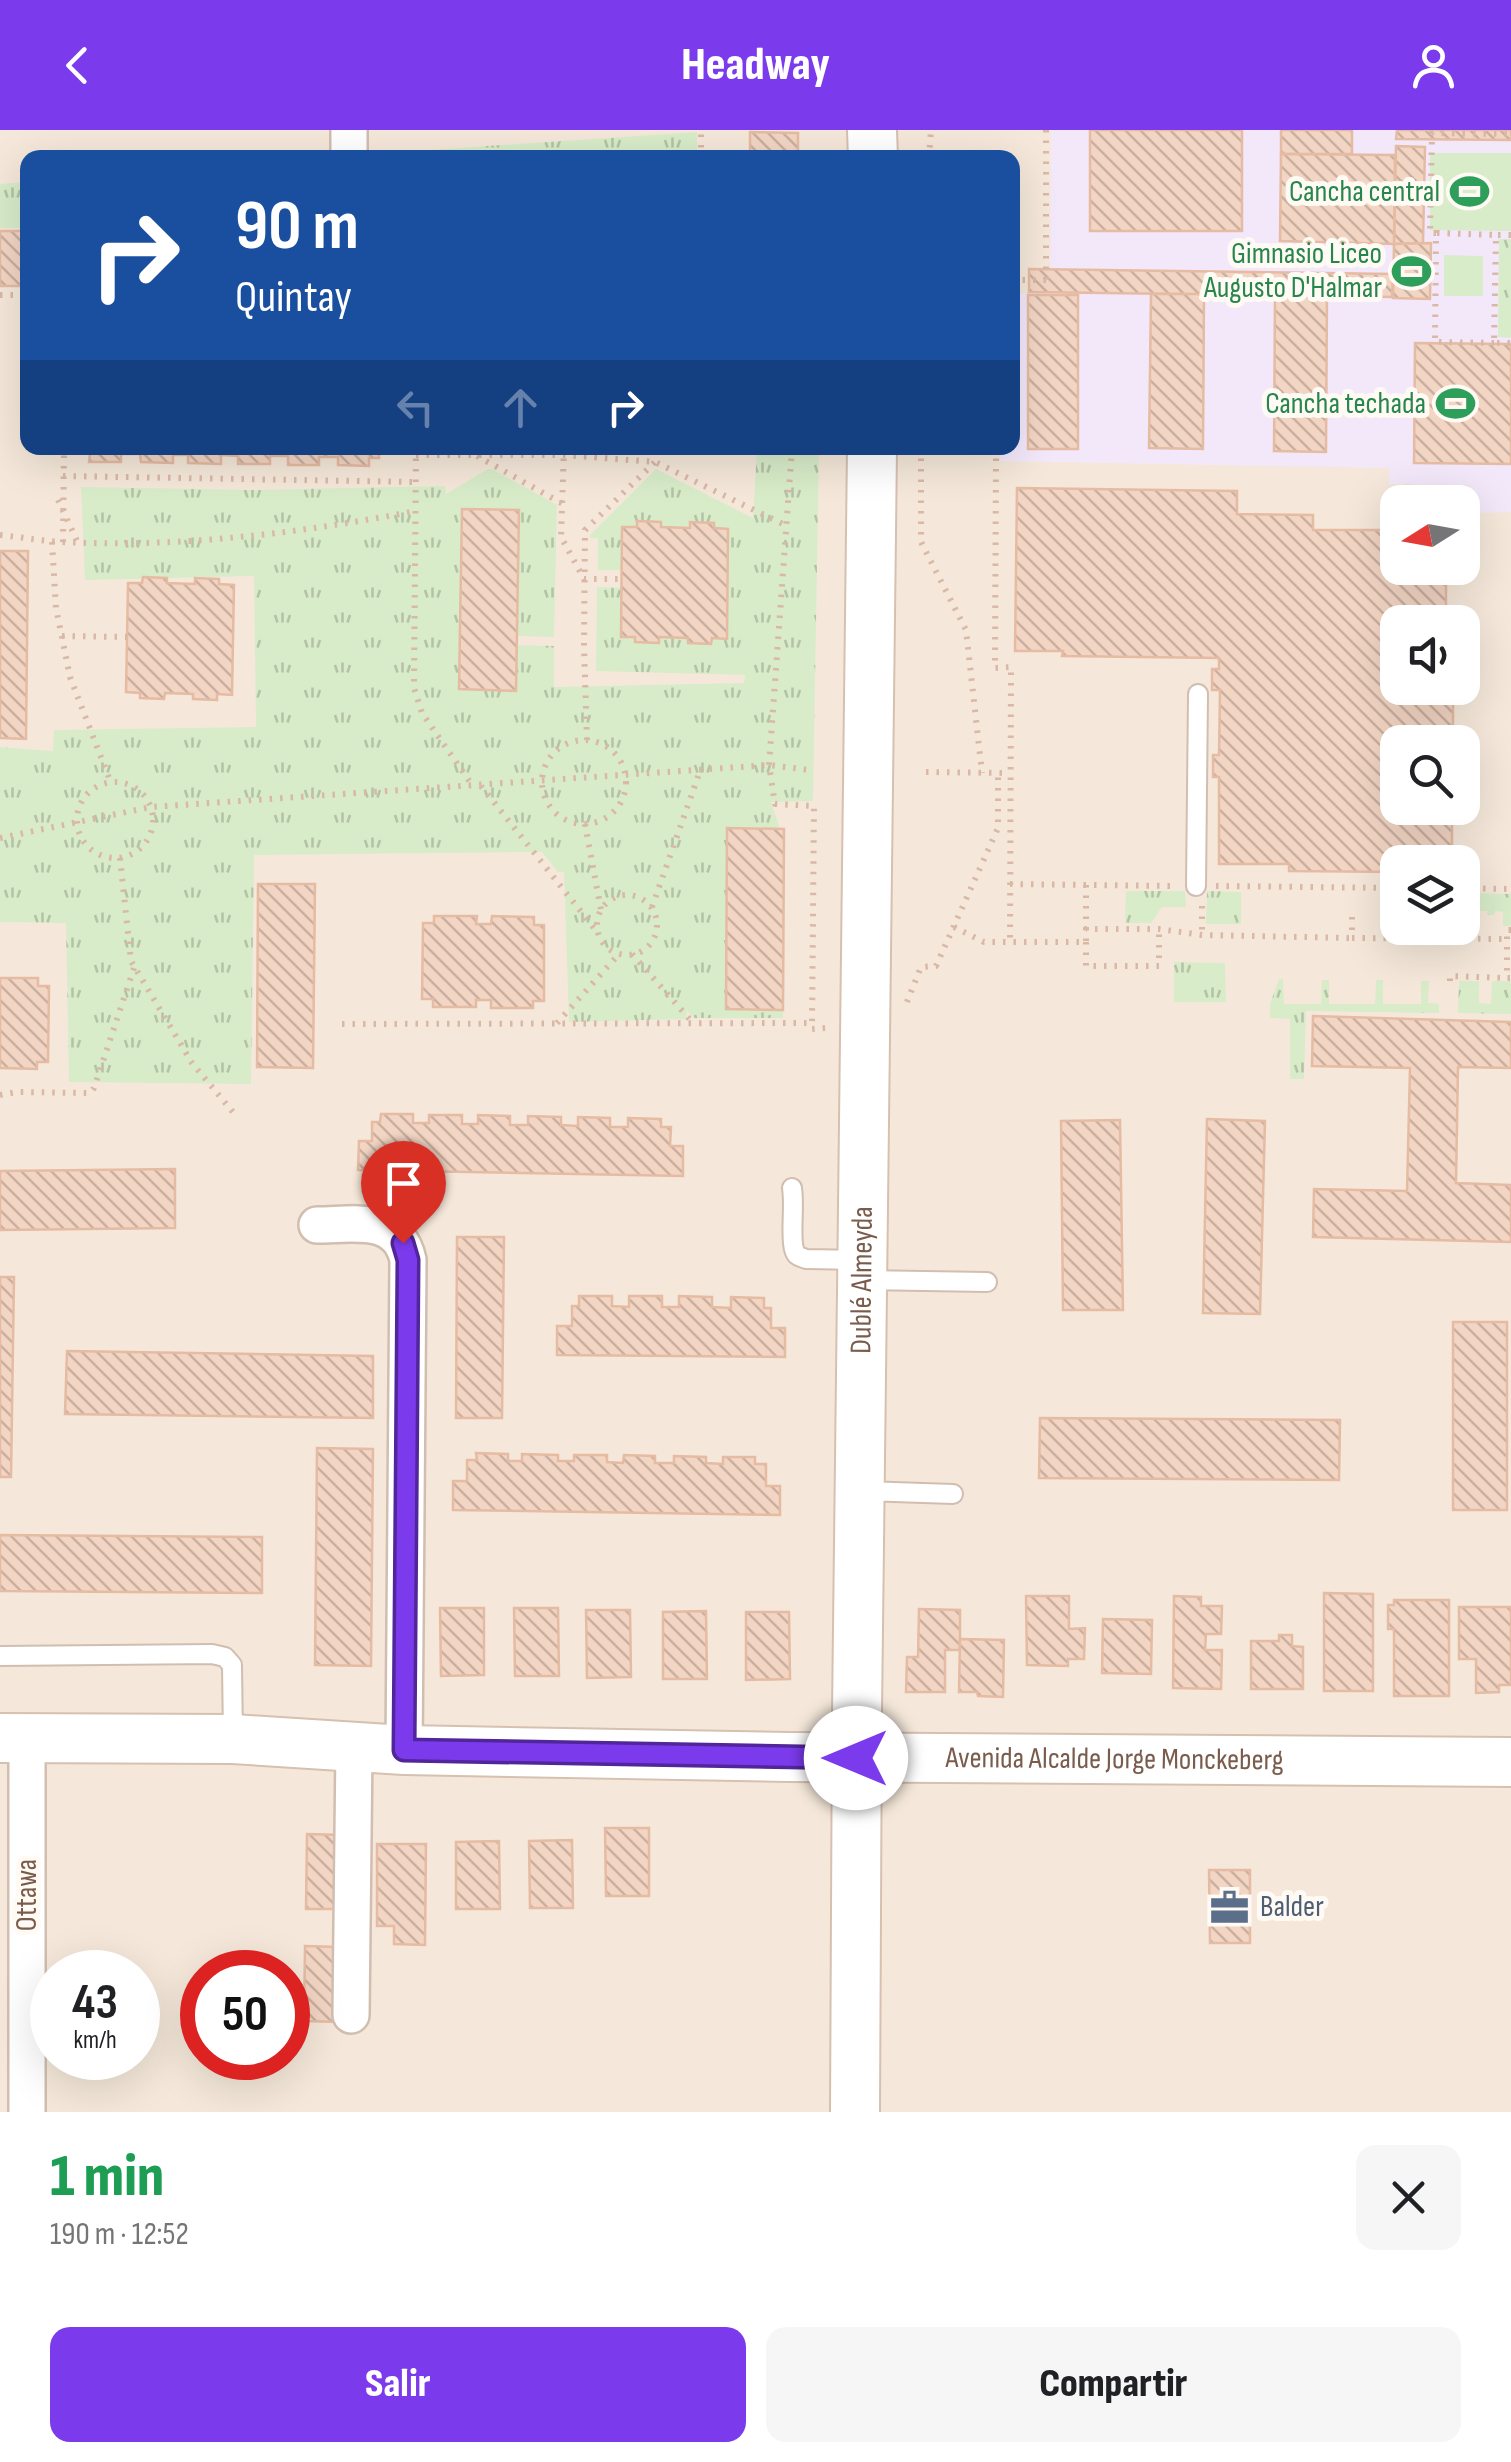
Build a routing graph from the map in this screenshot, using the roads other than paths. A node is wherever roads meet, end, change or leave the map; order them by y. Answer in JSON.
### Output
{"nodes":[{"id":1,"x":872,"y":455,"type":"edge"},
{"id":2,"x":1198,"y":694,"type":"dead end"},
{"id":3,"x":1196,"y":886,"type":"dead end"},
{"id":4,"x":792,"y":1188,"type":"dead end"},
{"id":5,"x":317,"y":1225,"type":"dead end"},
{"id":6,"x":861,"y":1270,"type":"junction"},
{"id":7,"x":987,"y":1282,"type":"dead end"},
{"id":8,"x":859,"y":1491,"type":"junction"},
{"id":9,"x":953,"y":1494,"type":"dead end"},
{"id":10,"x":0,"y":1656,"type":"edge"},
{"id":11,"x":14,"y":1738,"type":"edge"},
{"id":12,"x":232,"y":1738,"type":"junction"},
{"id":13,"x":354,"y":1748,"type":"junction"},
{"id":14,"x":404,"y":1750,"type":"junction"},
{"id":15,"x":856,"y":1758,"type":"junction"},
{"id":16,"x":1511,"y":1762,"type":"edge"},
{"id":17,"x":351,"y":2015,"type":"dead end"},
{"id":18,"x":26,"y":2112,"type":"edge"},
{"id":19,"x":855,"y":2112,"type":"edge"}],
"edges":[{"from":1,"to":6,"type":"main road","name":"Dublé Almeyda"},
{"from":2,"to":3,"type":"lane"},
{"from":4,"to":6,"type":"lane"},
{"from":5,"to":14,"type":"street"},
{"from":6,"to":7,"type":"lane"},
{"from":6,"to":8,"type":"main road","name":"Dublé Almeyda"},
{"from":8,"to":9,"type":"lane"},
{"from":8,"to":15,"type":"main road","name":"Dublé Almeyda"},
{"from":10,"to":12,"type":"lane"},
{"from":11,"to":12,"type":"main road","name":"Avenida Alcalde Jorge Monckeberg"},
{"from":11,"to":18,"type":"street","name":"Ottawa"},
{"from":12,"to":13,"type":"main road","name":"Avenida Alcalde Jorge Monckeberg"},
{"from":13,"to":14,"type":"main road","name":"Avenida Alcalde Jorge Monckeberg"},
{"from":13,"to":17,"type":"street"},
{"from":14,"to":15,"type":"main road","name":"Avenida Alcalde Jorge Monckeberg"},
{"from":15,"to":16,"type":"main road","name":"Avenida Alcalde Jorge Monckeberg"},
{"from":15,"to":19,"type":"main road","name":"Dublé Almeyda"}]}
